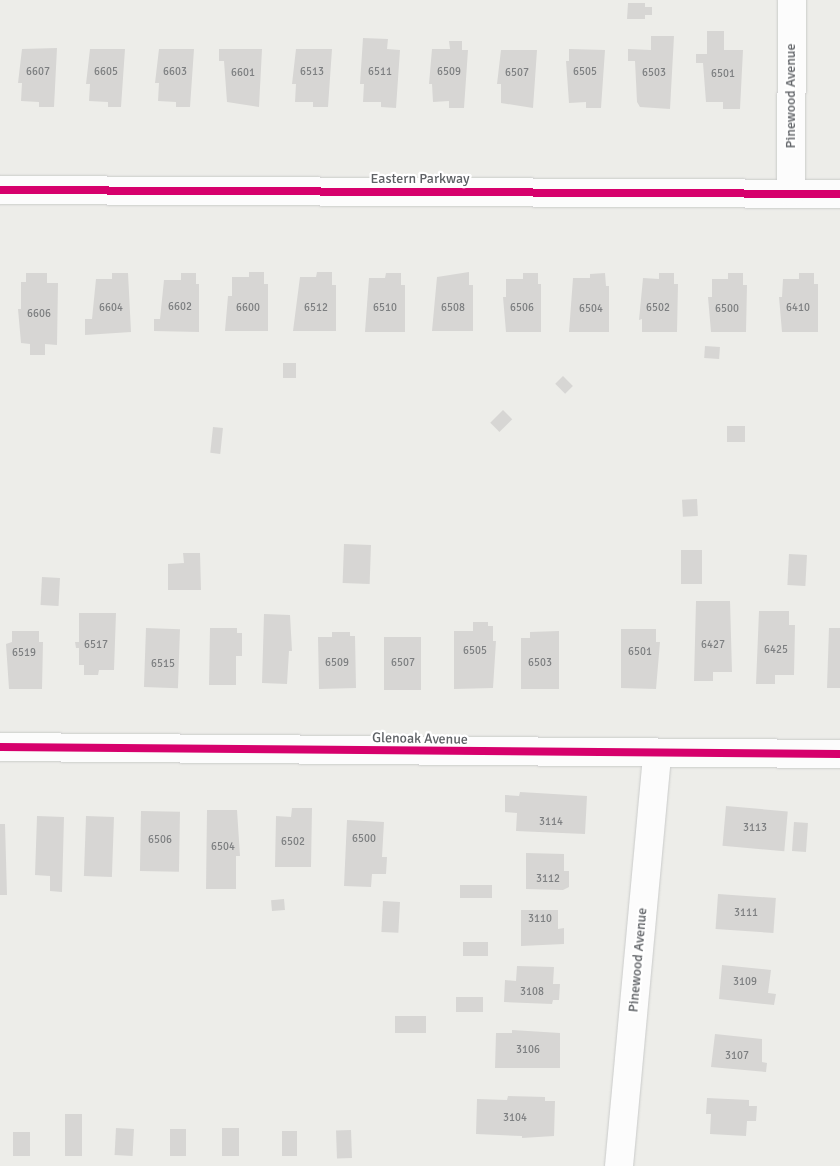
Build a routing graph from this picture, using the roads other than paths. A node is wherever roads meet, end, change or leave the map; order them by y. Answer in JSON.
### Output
{"nodes":[{"id":1,"x":792,"y":0,"type":"edge"},
{"id":2,"x":0,"y":190,"type":"edge"},
{"id":3,"x":790,"y":192,"type":"junction"},
{"id":4,"x":840,"y":194,"type":"edge"},
{"id":5,"x":0,"y":747,"type":"edge"},
{"id":6,"x":658,"y":754,"type":"junction"},
{"id":7,"x":840,"y":754,"type":"edge"},
{"id":8,"x":619,"y":1166,"type":"edge"}],
"edges":[{"from":1,"to":3,"type":"street","name":"Pinewood Avenue"},
{"from":2,"to":3,"type":"street","name":"Eastern Parkway"},
{"from":3,"to":4,"type":"street","name":"Eastern Parkway"},
{"from":5,"to":6,"type":"street","name":"Glenoak Avenue"},
{"from":6,"to":7,"type":"street","name":"Glenoak Avenue"},
{"from":6,"to":8,"type":"street","name":"Pinewood Avenue"}]}
